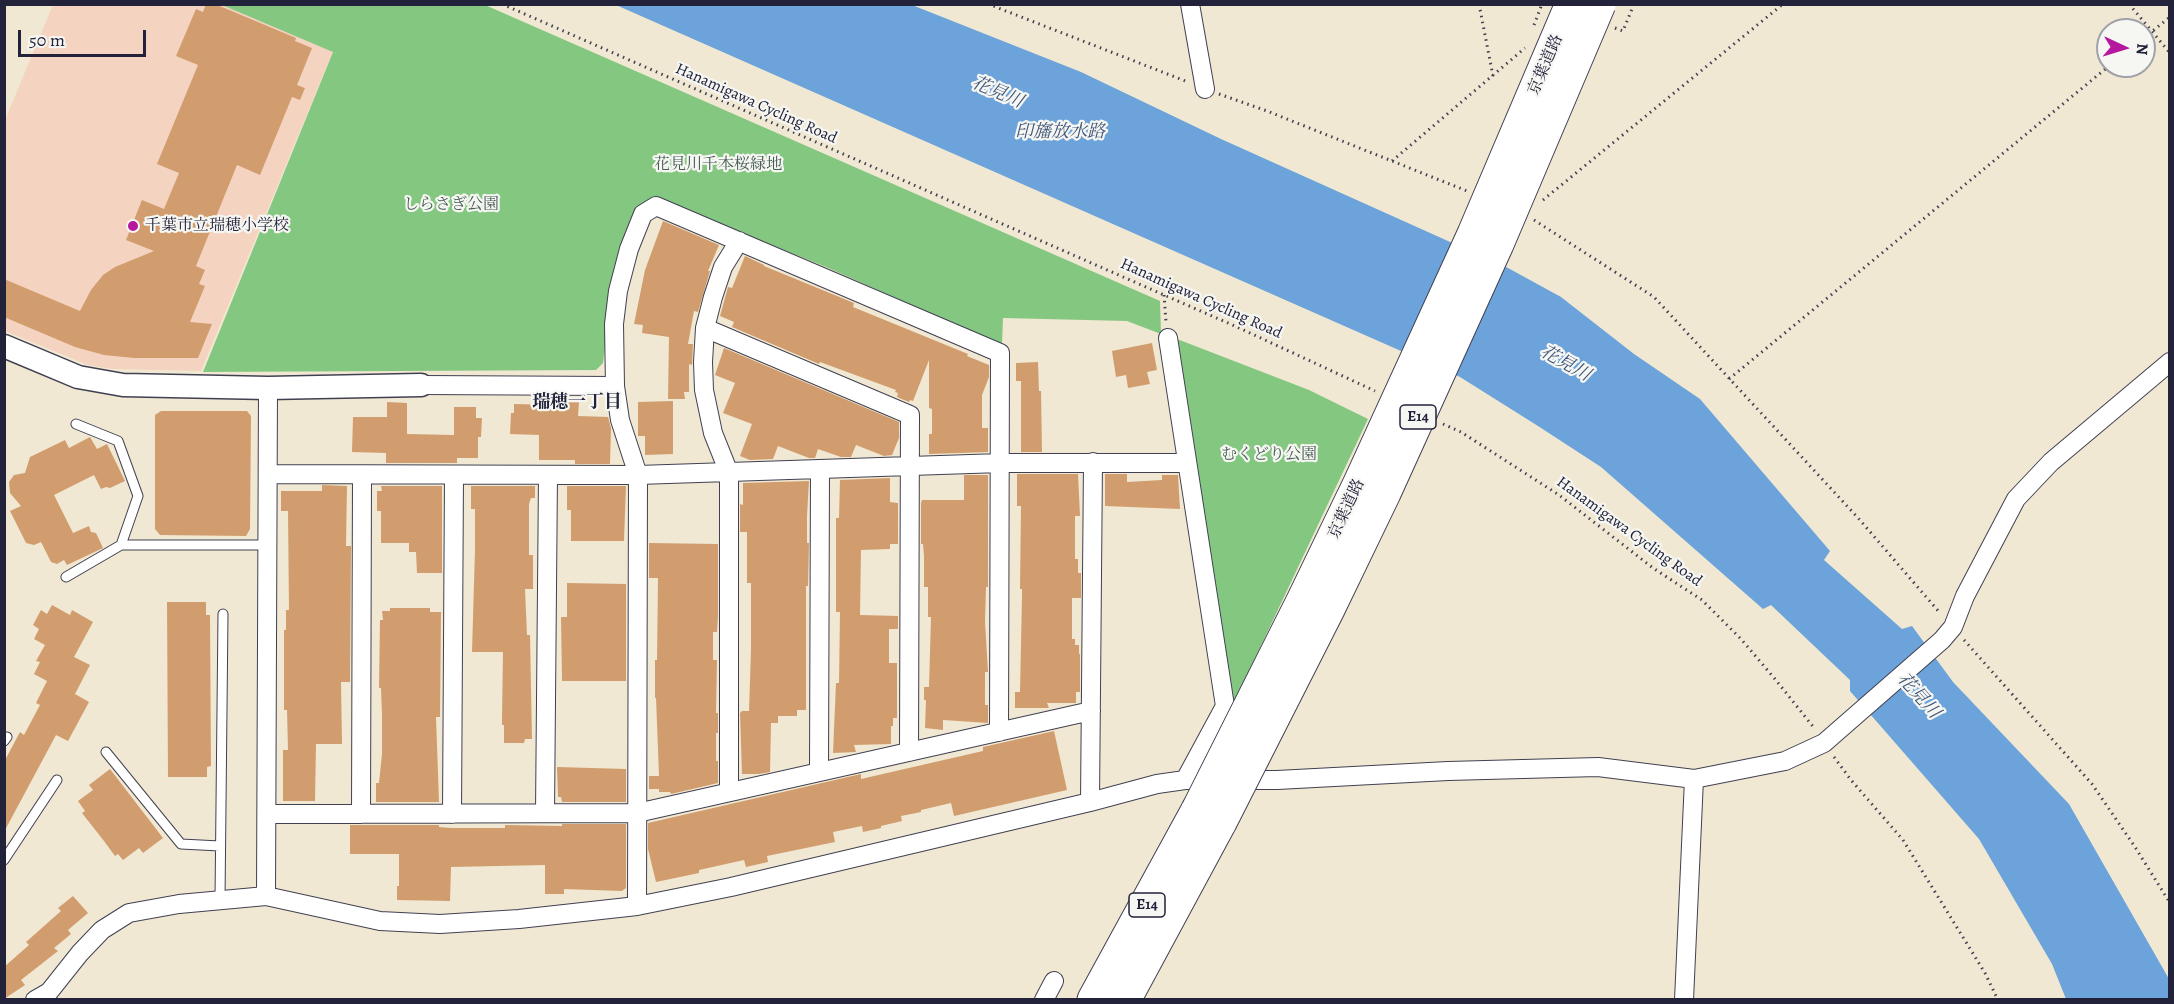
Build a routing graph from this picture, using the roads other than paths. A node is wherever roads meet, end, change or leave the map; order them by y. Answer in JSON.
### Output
{"nodes":[{"id":1,"x":1190,"y":4,"type":"edge"},
{"id":2,"x":1563,"y":4,"type":"edge"},
{"id":3,"x":1572,"y":4,"type":"edge"},
{"id":4,"x":1599,"y":4,"type":"edge"},
{"id":5,"x":1609,"y":4,"type":"edge"},
{"id":6,"x":1205,"y":89,"type":"road end"},
{"id":7,"x":1524,"y":151,"type":"junction"},
{"id":8,"x":739,"y":241,"type":"junction"},
{"id":9,"x":705,"y":328,"type":"junction"},
{"id":10,"x":1168,"y":338,"type":"road end"},
{"id":11,"x":4,"y":346,"type":"edge"},
{"id":12,"x":2169,"y":362,"type":"edge"},
{"id":13,"x":421,"y":385,"type":"joint"},
{"id":14,"x":615,"y":386,"type":"junction"},
{"id":15,"x":268,"y":388,"type":"junction"},
{"id":16,"x":76,"y":424,"type":"dead end"},
{"id":17,"x":1002,"y":462,"type":"junction"},
{"id":18,"x":1093,"y":462,"type":"junction"},
{"id":19,"x":1187,"y":463,"type":"junction"},
{"id":20,"x":911,"y":465,"type":"junction"},
{"id":21,"x":820,"y":470,"type":"junction"},
{"id":22,"x":729,"y":473,"type":"junction"},
{"id":23,"x":270,"y":474,"type":"junction"},
{"id":24,"x":454,"y":475,"type":"junction"},
{"id":25,"x":548,"y":475,"type":"junction"},
{"id":26,"x":638,"y":475,"type":"junction"},
{"id":27,"x":362,"y":476,"type":"junction"},
{"id":28,"x":121,"y":544,"type":"junction"},
{"id":29,"x":269,"y":545,"type":"junction"},
{"id":30,"x":66,"y":577,"type":"dead end"},
{"id":31,"x":223,"y":614,"type":"dead end"},
{"id":32,"x":1091,"y":711,"type":"junction"},
{"id":33,"x":999,"y":732,"type":"junction"},
{"id":34,"x":106,"y":752,"type":"dead end"},
{"id":35,"x":909,"y":752,"type":"junction"},
{"id":36,"x":819,"y":772,"type":"junction"},
{"id":37,"x":1694,"y":779,"type":"junction"},
{"id":38,"x":57,"y":780,"type":"dead end"},
{"id":39,"x":1185,"y":780,"type":"junction"},
{"id":40,"x":729,"y":792,"type":"junction"},
{"id":41,"x":1090,"y":802,"type":"junction"},
{"id":42,"x":545,"y":813,"type":"junction"},
{"id":43,"x":637,"y":813,"type":"junction"},
{"id":44,"x":268,"y":814,"type":"junction"},
{"id":45,"x":361,"y":814,"type":"junction"},
{"id":46,"x":452,"y":814,"type":"junction"},
{"id":47,"x":1209,"y":816,"type":"junction"},
{"id":48,"x":220,"y":846,"type":"junction"},
{"id":49,"x":4,"y":860,"type":"edge"},
{"id":50,"x":266,"y":896,"type":"junction"},
{"id":51,"x":219,"y":900,"type":"junction"},
{"id":52,"x":637,"y":906,"type":"junction"},
{"id":53,"x":1054,"y":981,"type":"dead end"},
{"id":54,"x":46,"y":997,"type":"edge"},
{"id":55,"x":1044,"y":999,"type":"edge"},
{"id":56,"x":1094,"y":999,"type":"edge"},
{"id":57,"x":1124,"y":999,"type":"edge"},
{"id":58,"x":1684,"y":999,"type":"edge"}],
"edges":[{"from":1,"to":6,"type":"street"},
{"from":2,"to":7,"type":"highway","bridge":true},
{"from":3,"to":7,"type":"highway","name":"京葉道路","number":"E14","bridge":true},
{"from":4,"to":7,"type":"highway","name":"京葉道路","number":"E14","bridge":true},
{"from":5,"to":7,"type":"highway","bridge":true},
{"from":7,"to":47,"type":"highway","name":"京葉道路","number":"E14","bridge":true},
{"from":8,"to":9,"type":"street"},
{"from":8,"to":14,"type":"street"},
{"from":8,"to":17,"type":"street"},
{"from":9,"to":20,"type":"street"},
{"from":9,"to":22,"type":"street"},
{"from":10,"to":19,"type":"street"},
{"from":11,"to":15,"type":"street"},
{"from":12,"to":37,"type":"street"},
{"from":13,"to":14,"type":"street"},
{"from":13,"to":15,"type":"street"},
{"from":14,"to":26,"type":"street"},
{"from":15,"to":23,"type":"street"},
{"from":16,"to":28,"type":"lane"},
{"from":17,"to":18,"type":"street"},
{"from":17,"to":20,"type":"street"},
{"from":17,"to":33,"type":"street"},
{"from":18,"to":19,"type":"street"},
{"from":18,"to":32,"type":"street"},
{"from":19,"to":39,"type":"street"},
{"from":20,"to":21,"type":"street"},
{"from":20,"to":35,"type":"street"},
{"from":21,"to":22,"type":"street"},
{"from":21,"to":36,"type":"street"},
{"from":22,"to":26,"type":"street"},
{"from":22,"to":40,"type":"street"},
{"from":23,"to":27,"type":"street"},
{"from":23,"to":29,"type":"street"},
{"from":24,"to":25,"type":"street"},
{"from":24,"to":27,"type":"street"},
{"from":24,"to":46,"type":"street"},
{"from":25,"to":26,"type":"street"},
{"from":25,"to":42,"type":"street"},
{"from":26,"to":43,"type":"street"},
{"from":27,"to":45,"type":"street"},
{"from":28,"to":29,"type":"lane"},
{"from":28,"to":30,"type":"lane"},
{"from":29,"to":44,"type":"street"},
{"from":31,"to":48,"type":"lane"},
{"from":32,"to":33,"type":"street"},
{"from":32,"to":41,"type":"street"},
{"from":33,"to":35,"type":"street"},
{"from":34,"to":48,"type":"lane"},
{"from":35,"to":36,"type":"street"},
{"from":36,"to":40,"type":"street"},
{"from":37,"to":39,"type":"street"},
{"from":37,"to":58,"type":"street"},
{"from":38,"to":49,"type":"lane"},
{"from":39,"to":41,"type":"street"},
{"from":40,"to":43,"type":"street"},
{"from":41,"to":52,"type":"street"},
{"from":42,"to":43,"type":"street"},
{"from":42,"to":46,"type":"street"},
{"from":43,"to":52,"type":"street"},
{"from":44,"to":45,"type":"street"},
{"from":44,"to":50,"type":"street"},
{"from":45,"to":46,"type":"street"},
{"from":47,"to":56,"type":"highway","name":"京葉道路","number":"E14"},
{"from":47,"to":57,"type":"highway","name":"京葉道路","number":"E14"},
{"from":48,"to":51,"type":"lane"},
{"from":50,"to":51,"type":"street"},
{"from":50,"to":52,"type":"street"},
{"from":51,"to":54,"type":"street"},
{"from":53,"to":55,"type":"street"}]}
